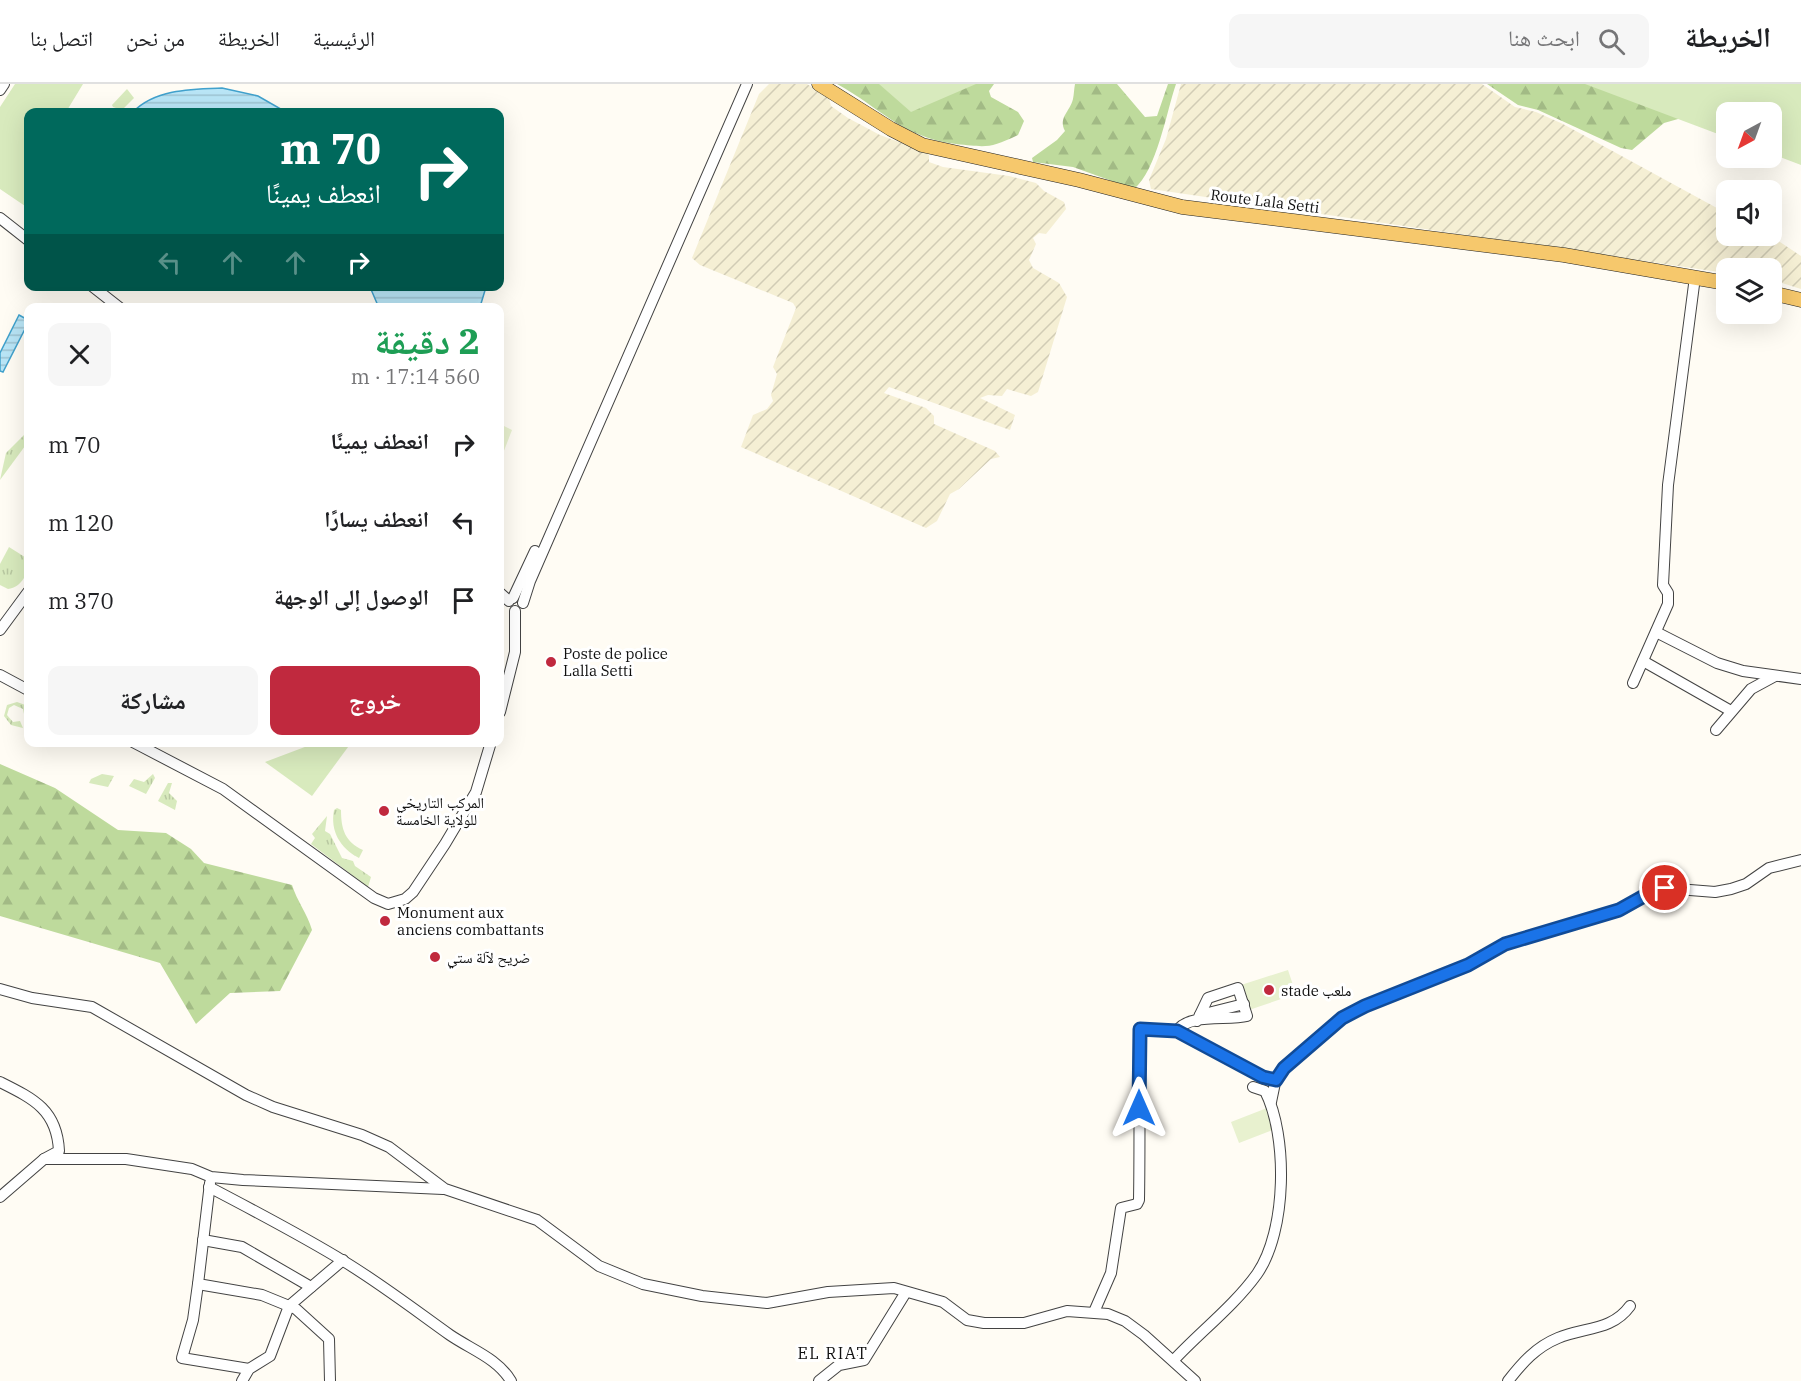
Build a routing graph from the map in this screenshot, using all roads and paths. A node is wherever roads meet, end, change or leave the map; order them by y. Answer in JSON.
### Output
{"nodes":[{"id":1,"x":4,"y":84,"type":"edge"},
{"id":2,"x":740,"y":84,"type":"edge"},
{"id":3,"x":747,"y":84,"type":"edge"},
{"id":4,"x":820,"y":84,"type":"edge"},
{"id":5,"x":0,"y":90,"type":"edge"},
{"id":6,"x":0,"y":218,"type":"edge"},
{"id":7,"x":24,"y":237,"type":"edge"},
{"id":8,"x":1695,"y":276,"type":"junction"},
{"id":9,"x":1716,"y":281,"type":"edge"},
{"id":10,"x":98,"y":291,"type":"edge"},
{"id":11,"x":1782,"y":295,"type":"edge"},
{"id":12,"x":1801,"y":300,"type":"edge"},
{"id":13,"x":114,"y":303,"type":"edge"},
{"id":14,"x":504,"y":596,"type":"edge"},
{"id":15,"x":24,"y":597,"type":"edge"},
{"id":16,"x":515,"y":603,"type":"junction"},
{"id":17,"x":0,"y":630,"type":"edge"},
{"id":18,"x":1656,"y":632,"type":"junction"},
{"id":19,"x":1643,"y":661,"type":"junction"},
{"id":20,"x":1749,"y":672,"type":"junction"},
{"id":21,"x":0,"y":675,"type":"edge"},
{"id":22,"x":1774,"y":676,"type":"junction"},
{"id":23,"x":1801,"y":679,"type":"edge"},
{"id":24,"x":1633,"y":683,"type":"dead end"},
{"id":25,"x":24,"y":688,"type":"edge"},
{"id":26,"x":1751,"y":689,"type":"junction"},
{"id":27,"x":504,"y":696,"type":"edge"},
{"id":28,"x":1731,"y":711,"type":"junction"},
{"id":29,"x":1716,"y":730,"type":"dead end"},
{"id":30,"x":143,"y":747,"type":"edge"},
{"id":31,"x":490,"y":747,"type":"edge"},
{"id":32,"x":1801,"y":860,"type":"edge"},
{"id":33,"x":0,"y":989,"type":"edge"},
{"id":34,"x":1200,"y":1014,"type":"junction"},
{"id":35,"x":1177,"y":1031,"type":"junction"},
{"id":36,"x":1276,"y":1080,"type":"junction"},
{"id":37,"x":0,"y":1082,"type":"edge"},
{"id":38,"x":1253,"y":1087,"type":"dead end"},
{"id":39,"x":1271,"y":1102,"type":"junction"},
{"id":40,"x":44,"y":1159,"type":"junction"},
{"id":41,"x":210,"y":1182,"type":"junction"},
{"id":42,"x":446,"y":1189,"type":"junction"},
{"id":43,"x":0,"y":1197,"type":"edge"},
{"id":44,"x":203,"y":1240,"type":"junction"},
{"id":45,"x":343,"y":1260,"type":"junction"},
{"id":46,"x":198,"y":1284,"type":"junction"},
{"id":47,"x":311,"y":1287,"type":"junction"},
{"id":48,"x":906,"y":1292,"type":"junction"},
{"id":49,"x":289,"y":1306,"type":"junction"},
{"id":50,"x":1630,"y":1306,"type":"dead end"},
{"id":51,"x":1094,"y":1312,"type":"junction"},
{"id":52,"x":1174,"y":1360,"type":"junction"},
{"id":53,"x":249,"y":1369,"type":"junction"},
{"id":54,"x":242,"y":1381,"type":"edge"},
{"id":55,"x":330,"y":1381,"type":"edge"},
{"id":56,"x":511,"y":1381,"type":"edge"},
{"id":57,"x":819,"y":1381,"type":"edge"},
{"id":58,"x":1196,"y":1381,"type":"edge"},
{"id":59,"x":1508,"y":1381,"type":"edge"}],
"edges":[{"from":1,"to":5,"type":"street"},
{"from":2,"to":16,"type":"street"},
{"from":3,"to":16,"type":"street"},
{"from":4,"to":8,"type":"main road","name":"Route Lala Setti"},
{"from":6,"to":7,"type":"street"},
{"from":8,"to":9,"type":"main road","name":"Route Lala Setti"},
{"from":8,"to":18,"type":"street"},
{"from":10,"to":13,"type":"street"},
{"from":11,"to":12,"type":"main road"},
{"from":14,"to":16,"type":"street"},
{"from":15,"to":17,"type":"street"},
{"from":16,"to":27,"type":"street"},
{"from":18,"to":19,"type":"street"},
{"from":18,"to":20,"type":"street"},
{"from":19,"to":24,"type":"street"},
{"from":19,"to":28,"type":"street"},
{"from":20,"to":22,"type":"street"},
{"from":20,"to":26,"type":"street"},
{"from":21,"to":25,"type":"street"},
{"from":22,"to":23,"type":"street"},
{"from":22,"to":26,"type":"street"},
{"from":26,"to":28,"type":"street"},
{"from":28,"to":29,"type":"street"},
{"from":30,"to":31,"type":"street"},
{"from":32,"to":36,"type":"street"},
{"from":33,"to":42,"type":"street"},
{"from":34,"to":34,"type":"street"},
{"from":34,"to":35,"type":"street"},
{"from":35,"to":36,"type":"street"},
{"from":35,"to":51,"type":"street"},
{"from":36,"to":39,"type":"street"},
{"from":37,"to":40,"type":"street"},
{"from":38,"to":39,"type":"street"},
{"from":39,"to":52,"type":"street"},
{"from":40,"to":41,"type":"street"},
{"from":40,"to":43,"type":"street"},
{"from":41,"to":42,"type":"street"},
{"from":41,"to":44,"type":"street"},
{"from":41,"to":45,"type":"street"},
{"from":42,"to":48,"type":"street"},
{"from":44,"to":46,"type":"street"},
{"from":44,"to":47,"type":"street"},
{"from":45,"to":47,"type":"street"},
{"from":45,"to":56,"type":"street"},
{"from":46,"to":49,"type":"street"},
{"from":46,"to":53,"type":"street"},
{"from":47,"to":49,"type":"street"},
{"from":48,"to":51,"type":"street"},
{"from":48,"to":57,"type":"street"},
{"from":49,"to":53,"type":"street"},
{"from":49,"to":55,"type":"street"},
{"from":50,"to":59,"type":"street"},
{"from":51,"to":52,"type":"street"},
{"from":52,"to":58,"type":"street"},
{"from":53,"to":54,"type":"street"}]}
